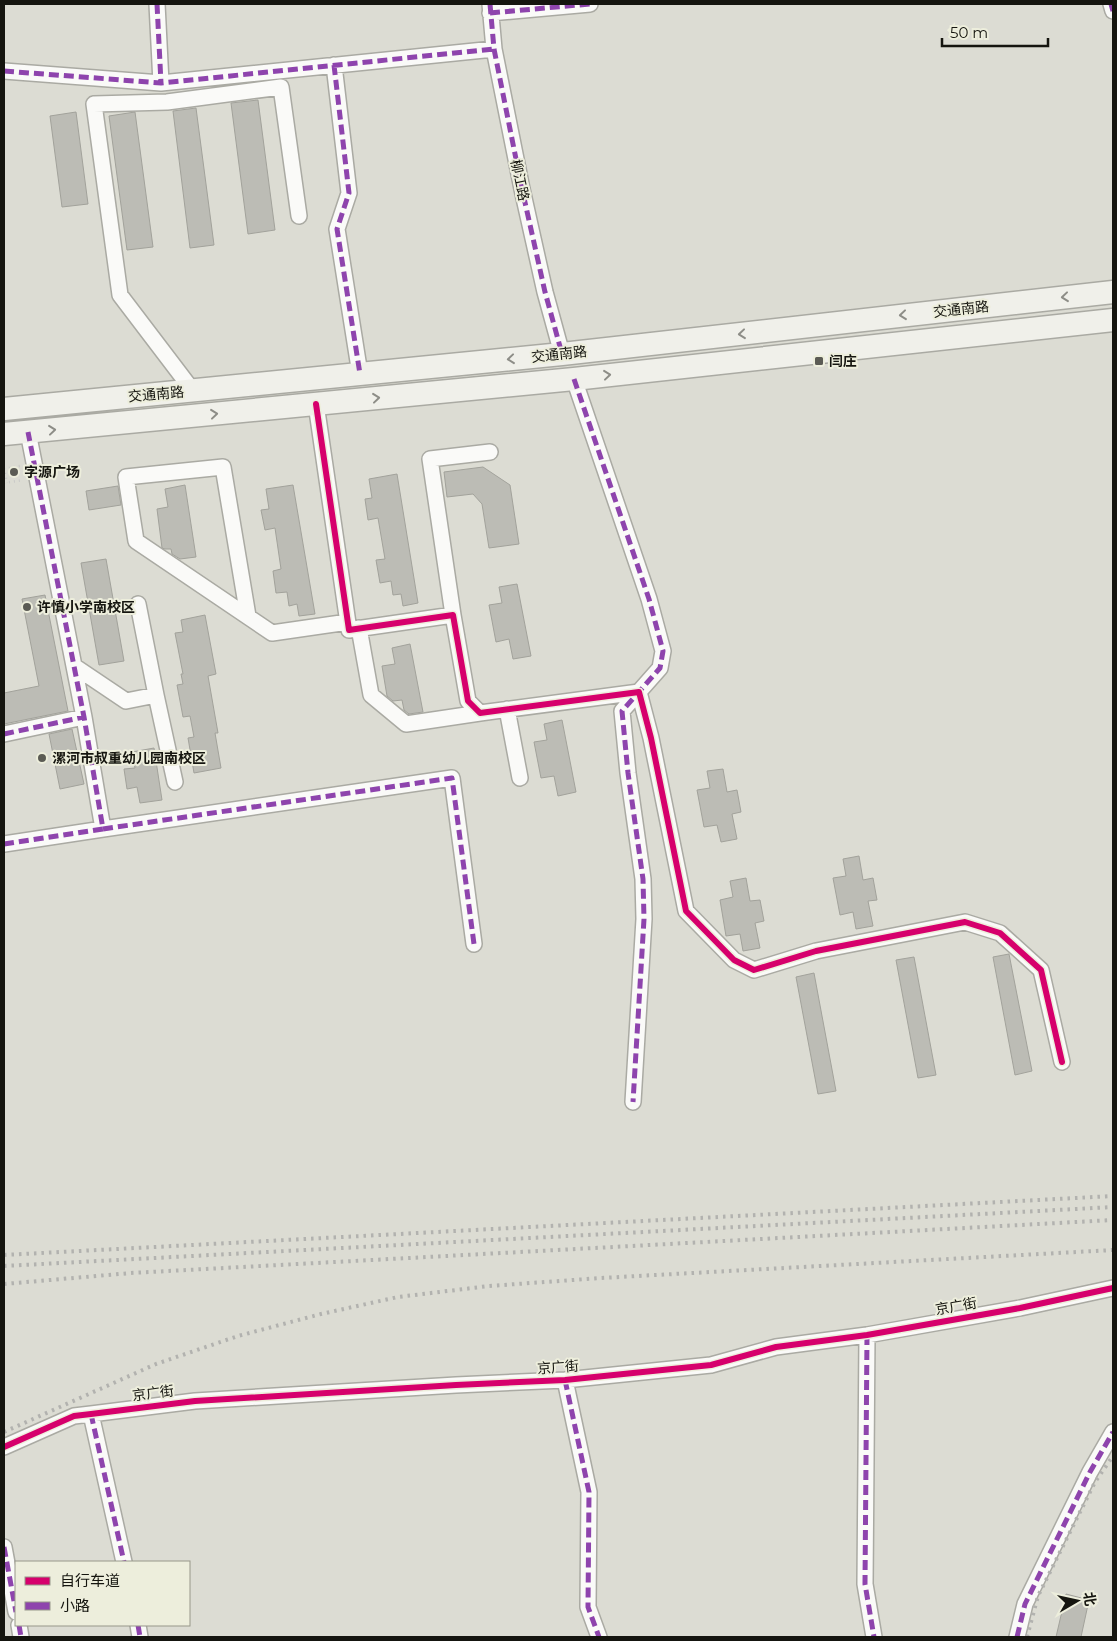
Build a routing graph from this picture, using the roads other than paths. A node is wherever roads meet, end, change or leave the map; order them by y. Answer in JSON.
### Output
{"nodes":[{"id":1,"x":157,"y":4,"type":"edge"},
{"id":2,"x":590,"y":4,"type":"edge"},
{"id":3,"x":1111,"y":4,"type":"edge"},
{"id":4,"x":490,"y":8,"type":"edge"},
{"id":5,"x":1113,"y":10,"type":"edge"},
{"id":6,"x":494,"y":49,"type":"junction"},
{"id":7,"x":334,"y":65,"type":"junction"},
{"id":8,"x":4,"y":71,"type":"edge"},
{"id":9,"x":161,"y":83,"type":"junction"},
{"id":10,"x":299,"y":216,"type":"dead end"},
{"id":11,"x":1113,"y":292,"type":"edge"},
{"id":12,"x":1113,"y":320,"type":"edge"},
{"id":13,"x":562,"y":354,"type":"junction"},
{"id":14,"x":360,"y":374,"type":"junction"},
{"id":15,"x":574,"y":379,"type":"junction"},
{"id":16,"x":194,"y":391,"type":"junction"},
{"id":17,"x":316,"y":404,"type":"junction"},
{"id":18,"x":4,"y":409,"type":"edge"},
{"id":19,"x":28,"y":432,"type":"junction"},
{"id":20,"x":4,"y":434,"type":"edge"},
{"id":21,"x":490,"y":452,"type":"dead end"},
{"id":22,"x":138,"y":604,"type":"dead end"},
{"id":23,"x":453,"y":615,"type":"junction"},
{"id":24,"x":248,"y":616,"type":"junction"},
{"id":25,"x":353,"y":625,"type":"junction"},
{"id":26,"x":74,"y":666,"type":"junction"},
{"id":27,"x":639,"y":692,"type":"junction"},
{"id":28,"x":156,"y":695,"type":"junction"},
{"id":29,"x":507,"y":709,"type":"junction"},
{"id":30,"x":480,"y":713,"type":"junction"},
{"id":31,"x":84,"y":717,"type":"junction"},
{"id":32,"x":4,"y":734,"type":"edge"},
{"id":33,"x":520,"y":778,"type":"dead end"},
{"id":34,"x":175,"y":782,"type":"dead end"},
{"id":35,"x":103,"y":830,"type":"junction"},
{"id":36,"x":4,"y":844,"type":"edge"},
{"id":37,"x":474,"y":944,"type":"dead end"},
{"id":38,"x":1062,"y":1062,"type":"dead end"},
{"id":39,"x":633,"y":1102,"type":"dead end"},
{"id":40,"x":1113,"y":1288,"type":"edge"},
{"id":41,"x":867,"y":1335,"type":"junction"},
{"id":42,"x":566,"y":1380,"type":"junction"},
{"id":43,"x":91,"y":1414,"type":"junction"},
{"id":44,"x":1113,"y":1432,"type":"edge"},
{"id":45,"x":4,"y":1447,"type":"edge"},
{"id":46,"x":4,"y":1547,"type":"edge"},
{"id":47,"x":124,"y":1561,"type":"edge"},
{"id":48,"x":15,"y":1607,"type":"edge"},
{"id":49,"x":599,"y":1637,"type":"edge"},
{"id":50,"x":874,"y":1637,"type":"edge"},
{"id":51,"x":1017,"y":1637,"type":"edge"}],
"edges":[{"from":1,"to":9,"type":"street"},
{"from":2,"to":4,"type":"street"},
{"from":3,"to":5,"type":"street"},
{"from":4,"to":6,"type":"street","name":"柳江路"},
{"from":6,"to":7,"type":"street"},
{"from":6,"to":13,"type":"street","name":"柳江路"},
{"from":7,"to":9,"type":"street"},
{"from":7,"to":14,"type":"street"},
{"from":8,"to":9,"type":"street"},
{"from":10,"to":16,"type":"street"},
{"from":11,"to":13,"type":"main road","name":"交通南路","one_way":true},
{"from":15,"to":12,"type":"main road","name":"交通南路","one_way":true},
{"from":13,"to":14,"type":"main road","name":"交通南路","one_way":true},
{"from":13,"to":15,"type":"main road"},
{"from":14,"to":16,"type":"main road","name":"交通南路"},
{"from":17,"to":15,"type":"main road","name":"交通南路","one_way":true},
{"from":15,"to":27,"type":"street"},
{"from":16,"to":18,"type":"main road","name":"交通南路"},
{"from":19,"to":17,"type":"main road","name":"交通南路","one_way":true},
{"from":17,"to":25,"type":"street"},
{"from":19,"to":20,"type":"main road","name":"交通南路"},
{"from":19,"to":26,"type":"street"},
{"from":21,"to":23,"type":"street"},
{"from":22,"to":28,"type":"street"},
{"from":23,"to":25,"type":"street"},
{"from":23,"to":30,"type":"street"},
{"from":24,"to":24,"type":"street"},
{"from":24,"to":25,"type":"street"},
{"from":25,"to":30,"type":"street"},
{"from":26,"to":28,"type":"street"},
{"from":26,"to":31,"type":"street"},
{"from":27,"to":29,"type":"street"},
{"from":27,"to":38,"type":"street"},
{"from":27,"to":39,"type":"street"},
{"from":28,"to":34,"type":"street"},
{"from":29,"to":30,"type":"street"},
{"from":29,"to":33,"type":"street"},
{"from":31,"to":32,"type":"street"},
{"from":31,"to":35,"type":"street"},
{"from":35,"to":36,"type":"street"},
{"from":35,"to":37,"type":"street"},
{"from":40,"to":41,"type":"street","name":"京广街"},
{"from":41,"to":42,"type":"street","name":"京广街"},
{"from":41,"to":50,"type":"street"},
{"from":42,"to":43,"type":"street","name":"京广街"},
{"from":42,"to":49,"type":"street"},
{"from":43,"to":45,"type":"street","name":"京广街"},
{"from":43,"to":47,"type":"street"},
{"from":44,"to":51,"type":"street"},
{"from":46,"to":48,"type":"street"}]}
